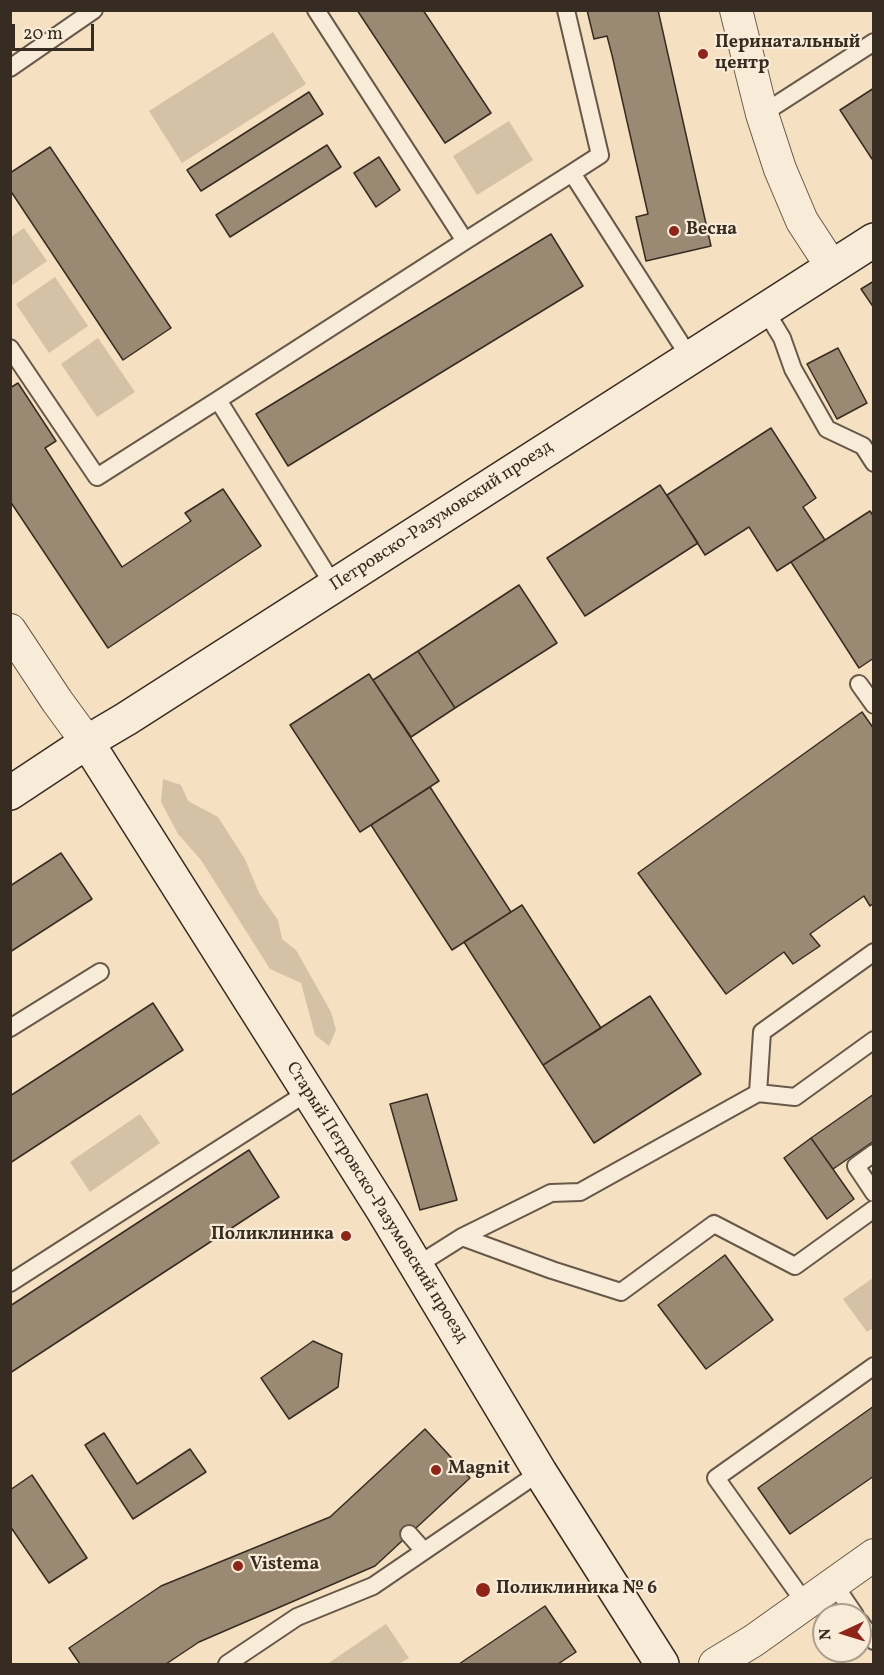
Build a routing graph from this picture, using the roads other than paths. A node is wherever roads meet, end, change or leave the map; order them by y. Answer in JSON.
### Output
{"nodes":[{"id":1,"x":94,"y":10,"type":"edge"},
{"id":2,"x":316,"y":10,"type":"edge"},
{"id":3,"x":566,"y":10,"type":"edge"},
{"id":4,"x":736,"y":10,"type":"edge"},
{"id":5,"x":873,"y":42,"type":"edge"},
{"id":6,"x":10,"y":68,"type":"edge"},
{"id":7,"x":762,"y":114,"type":"junction"},
{"id":8,"x":572,"y":173,"type":"junction"},
{"id":9,"x":873,"y":240,"type":"edge"},
{"id":10,"x":465,"y":241,"type":"junction"},
{"id":11,"x":832,"y":267,"type":"junction"},
{"id":12,"x":765,"y":310,"type":"junction"},
{"id":13,"x":10,"y":348,"type":"edge"},
{"id":14,"x":690,"y":358,"type":"junction"},
{"id":15,"x":218,"y":400,"type":"junction"},
{"id":16,"x":873,"y":463,"type":"edge"},
{"id":17,"x":334,"y":586,"type":"junction"},
{"id":18,"x":10,"y":630,"type":"edge"},
{"id":19,"x":859,"y":684,"type":"dead end"},
{"id":20,"x":873,"y":705,"type":"edge"},
{"id":21,"x":87,"y":742,"type":"junction"},
{"id":22,"x":10,"y":793,"type":"edge"},
{"id":23,"x":873,"y":952,"type":"edge"},
{"id":24,"x":100,"y":972,"type":"dead end"},
{"id":25,"x":10,"y":1028,"type":"edge"},
{"id":26,"x":873,"y":1040,"type":"edge"},
{"id":27,"x":308,"y":1092,"type":"junction"},
{"id":28,"x":758,"y":1093,"type":"junction"},
{"id":29,"x":873,"y":1153,"type":"edge"},
{"id":30,"x":873,"y":1193,"type":"edge"},
{"id":31,"x":873,"y":1209,"type":"edge"},
{"id":32,"x":462,"y":1237,"type":"junction"},
{"id":33,"x":416,"y":1266,"type":"junction"},
{"id":34,"x":10,"y":1283,"type":"edge"},
{"id":35,"x":873,"y":1365,"type":"edge"},
{"id":36,"x":540,"y":1472,"type":"junction"},
{"id":37,"x":409,"y":1534,"type":"dead end"},
{"id":38,"x":424,"y":1551,"type":"junction"},
{"id":39,"x":873,"y":1555,"type":"edge"},
{"id":40,"x":834,"y":1584,"type":"junction"},
{"id":41,"x":805,"y":1603,"type":"junction"},
{"id":42,"x":847,"y":1603,"type":"edge"},
{"id":43,"x":227,"y":1665,"type":"edge"},
{"id":44,"x":662,"y":1665,"type":"edge"},
{"id":45,"x":716,"y":1665,"type":"edge"}],
"edges":[{"from":1,"to":6,"type":"lane"},
{"from":2,"to":10,"type":"lane"},
{"from":3,"to":8,"type":"lane"},
{"from":4,"to":7,"type":"street"},
{"from":5,"to":7,"type":"lane"},
{"from":7,"to":11,"type":"street"},
{"from":8,"to":10,"type":"lane"},
{"from":8,"to":14,"type":"lane"},
{"from":9,"to":11,"type":"street","name":"Петровско-Разумовский проезд"},
{"from":10,"to":15,"type":"lane"},
{"from":11,"to":12,"type":"street","name":"Петровско-Разумовский проезд"},
{"from":12,"to":14,"type":"street","name":"Петровско-Разумовский проезд"},
{"from":12,"to":16,"type":"lane"},
{"from":13,"to":15,"type":"lane"},
{"from":14,"to":17,"type":"street","name":"Петровско-Разумовский проезд"},
{"from":15,"to":17,"type":"lane"},
{"from":17,"to":21,"type":"street","name":"Петровско-Разумовский проезд"},
{"from":18,"to":21,"type":"street"},
{"from":19,"to":20,"type":"lane"},
{"from":21,"to":22,"type":"street","name":"Петровско-Разумовский проезд"},
{"from":21,"to":27,"type":"street","name":"Старый Петровско-Разумовский проезд"},
{"from":23,"to":28,"type":"lane"},
{"from":24,"to":25,"type":"lane"},
{"from":26,"to":28,"type":"lane"},
{"from":27,"to":33,"type":"street","name":"Старый Петровско-Разумовский проезд"},
{"from":27,"to":34,"type":"lane"},
{"from":28,"to":32,"type":"lane"},
{"from":29,"to":30,"type":"lane"},
{"from":31,"to":32,"type":"lane"},
{"from":32,"to":33,"type":"lane"},
{"from":33,"to":36,"type":"street","name":"Старый Петровско-Разумовский проезд"},
{"from":35,"to":41,"type":"lane"},
{"from":36,"to":38,"type":"lane"},
{"from":36,"to":44,"type":"street","name":"Старый Петровско-Разумовский проезд"},
{"from":37,"to":38,"type":"lane"},
{"from":38,"to":43,"type":"lane"},
{"from":39,"to":40,"type":"street"},
{"from":40,"to":41,"type":"street"},
{"from":40,"to":42,"type":"lane"},
{"from":41,"to":45,"type":"street"}]}
